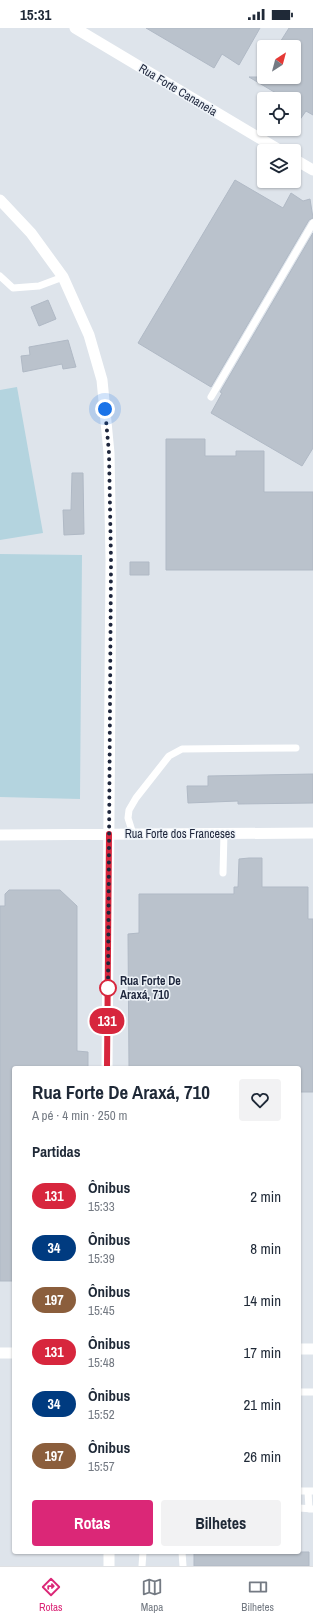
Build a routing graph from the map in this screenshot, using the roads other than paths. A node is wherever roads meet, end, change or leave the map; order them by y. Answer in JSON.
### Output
{"nodes":[{"id":1,"x":75,"y":28,"type":"edge"},
{"id":2,"x":269,"y":144,"type":"edge"},
{"id":3,"x":301,"y":163,"type":"edge"},
{"id":4,"x":313,"y":170,"type":"edge"},
{"id":5,"x":0,"y":200,"type":"edge"},
{"id":6,"x":313,"y":223,"type":"edge"},
{"id":7,"x":0,"y":276,"type":"edge"},
{"id":8,"x":63,"y":277,"type":"junction"},
{"id":9,"x":211,"y":397,"type":"dead end"},
{"id":10,"x":296,"y":748,"type":"dead end"},
{"id":11,"x":224,"y":833,"type":"junction"},
{"id":12,"x":313,"y":833,"type":"edge"},
{"id":13,"x":109,"y":834,"type":"junction"},
{"id":14,"x":133,"y":834,"type":"junction"},
{"id":15,"x":0,"y":835,"type":"edge"},
{"id":16,"x":223,"y":873,"type":"dead end"},
{"id":17,"x":107,"y":1066,"type":"edge"},
{"id":18,"x":301,"y":1349,"type":"edge"},
{"id":19,"x":313,"y":1349,"type":"edge"},
{"id":20,"x":0,"y":1353,"type":"edge"},
{"id":21,"x":12,"y":1353,"type":"edge"},
{"id":22,"x":301,"y":1392,"type":"edge"},
{"id":23,"x":313,"y":1392,"type":"edge"},
{"id":24,"x":311,"y":1491,"type":"edge"},
{"id":25,"x":301,"y":1508,"type":"edge"},
{"id":26,"x":311,"y":1509,"type":"edge"},
{"id":27,"x":109,"y":1554,"type":"edge"},
{"id":28,"x":143,"y":1554,"type":"edge"},
{"id":29,"x":182,"y":1554,"type":"edge"},
{"id":30,"x":109,"y":1566,"type":"edge"},
{"id":31,"x":142,"y":1566,"type":"edge"},
{"id":32,"x":183,"y":1566,"type":"edge"}],
"edges":[{"from":1,"to":2,"type":"street","name":"Rua Forte Cananeia"},
{"from":3,"to":4,"type":"street"},
{"from":5,"to":8,"type":"street"},
{"from":6,"to":9,"type":"lane"},
{"from":7,"to":8,"type":"lane"},
{"from":8,"to":13,"type":"street"},
{"from":10,"to":14,"type":"lane"},
{"from":11,"to":12,"type":"street","name":"Rua Forte dos Franceses"},
{"from":11,"to":14,"type":"street","name":"Rua Forte dos Franceses"},
{"from":11,"to":16,"type":"lane"},
{"from":13,"to":14,"type":"street","name":"Rua Forte dos Franceses"},
{"from":13,"to":15,"type":"street","name":"Rua Forte dos Franceses"},
{"from":13,"to":17,"type":"street"},
{"from":18,"to":19,"type":"street"},
{"from":20,"to":21,"type":"street"},
{"from":22,"to":23,"type":"lane"},
{"from":24,"to":26,"type":"lane"},
{"from":25,"to":26,"type":"lane"},
{"from":27,"to":30,"type":"street"},
{"from":28,"to":31,"type":"lane"},
{"from":29,"to":32,"type":"lane"}]}
